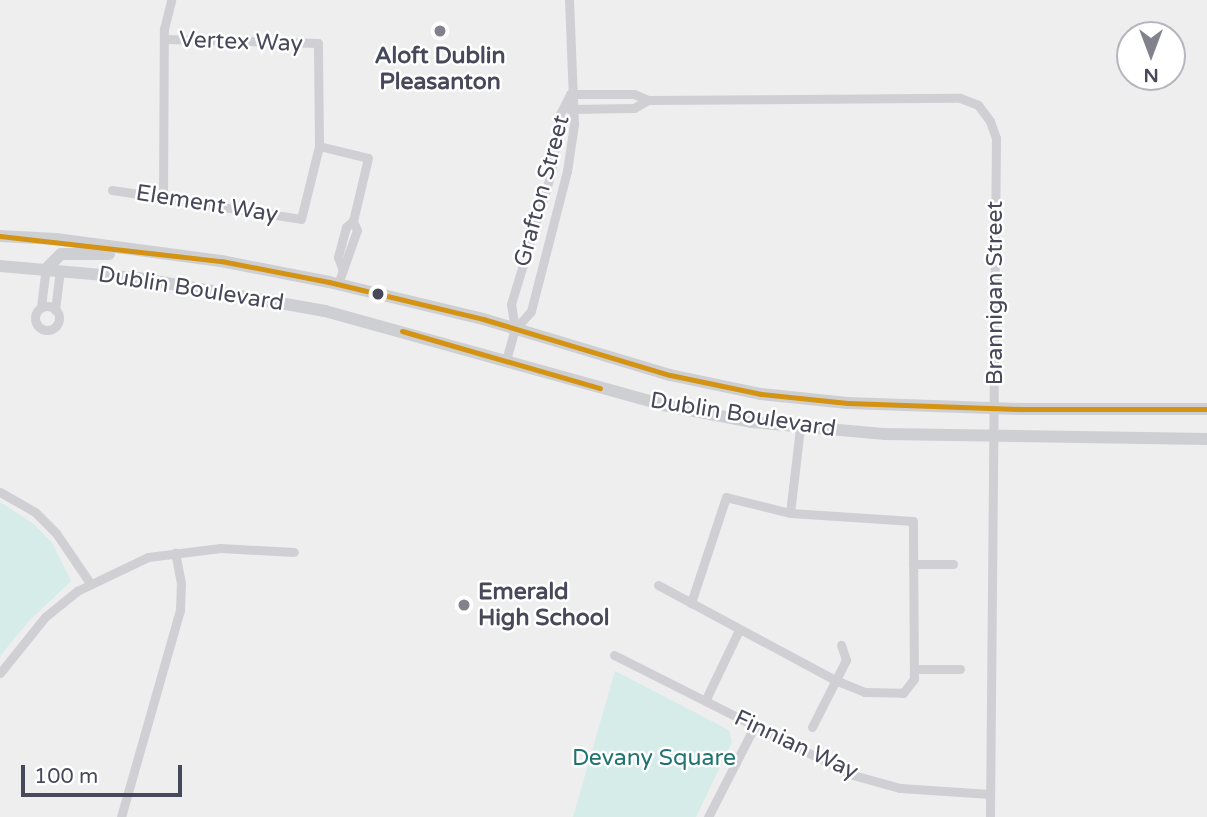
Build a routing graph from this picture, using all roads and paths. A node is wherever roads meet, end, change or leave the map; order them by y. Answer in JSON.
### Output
{"nodes":[{"id":1,"x":171,"y":0,"type":"edge"},
{"id":2,"x":569,"y":0,"type":"edge"},
{"id":3,"x":164,"y":39,"type":"junction"},
{"id":4,"x":570,"y":94,"type":"junction"},
{"id":5,"x":648,"y":100,"type":"junction"},
{"id":6,"x":567,"y":108,"type":"junction"},
{"id":7,"x":319,"y":146,"type":"junction"},
{"id":8,"x":112,"y":190,"type":"dead end"},
{"id":9,"x":163,"y":196,"type":"junction"},
{"id":10,"x":0,"y":236,"type":"edge"},
{"id":11,"x":183,"y":257,"type":"junction"},
{"id":12,"x":0,"y":266,"type":"edge"},
{"id":13,"x":46,"y":269,"type":"junction"},
{"id":14,"x":60,"y":270,"type":"junction"},
{"id":15,"x":338,"y":284,"type":"junction"},
{"id":16,"x":41,"y":307,"type":"junction"},
{"id":17,"x":55,"y":310,"type":"junction"},
{"id":18,"x":515,"y":329,"type":"junction"},
{"id":19,"x":506,"y":360,"type":"junction"},
{"id":20,"x":994,"y":407,"type":"junction"},
{"id":21,"x":1207,"y":409,"type":"edge"},
{"id":22,"x":800,"y":428,"type":"junction"},
{"id":23,"x":993,"y":435,"type":"junction"},
{"id":24,"x":1207,"y":439,"type":"edge"},
{"id":25,"x":0,"y":492,"type":"edge"},
{"id":26,"x":790,"y":513,"type":"junction"},
{"id":27,"x":175,"y":552,"type":"junction"},
{"id":28,"x":294,"y":552,"type":"dead end"},
{"id":29,"x":913,"y":564,"type":"junction"},
{"id":30,"x":953,"y":564,"type":"dead end"},
{"id":31,"x":90,"y":583,"type":"junction"},
{"id":32,"x":658,"y":585,"type":"dead end"},
{"id":33,"x":691,"y":603,"type":"junction"},
{"id":34,"x":739,"y":630,"type":"junction"},
{"id":35,"x":841,"y":645,"type":"dead end"},
{"id":36,"x":614,"y":655,"type":"dead end"},
{"id":37,"x":914,"y":669,"type":"junction"},
{"id":38,"x":960,"y":669,"type":"dead end"},
{"id":39,"x":0,"y":673,"type":"edge"},
{"id":40,"x":835,"y":680,"type":"junction"},
{"id":41,"x":705,"y":701,"type":"junction"},
{"id":42,"x":754,"y":727,"type":"junction"},
{"id":43,"x":812,"y":727,"type":"dead end"},
{"id":44,"x":990,"y":794,"type":"junction"},
{"id":45,"x":121,"y":817,"type":"edge"},
{"id":46,"x":708,"y":817,"type":"edge"},
{"id":47,"x":990,"y":817,"type":"edge"}],
"edges":[{"from":1,"to":3,"type":"street"},
{"from":2,"to":4,"type":"street","name":"Grafton Street"},
{"from":3,"to":7,"type":"street","name":"Vertex Way"},
{"from":3,"to":9,"type":"street"},
{"from":4,"to":5,"type":"street","name":"Brannigan Street"},
{"from":4,"to":6,"type":"street","name":"Grafton Street"},
{"from":5,"to":6,"type":"street","name":"Brannigan Street"},
{"from":5,"to":20,"type":"street","name":"Brannigan Street"},
{"from":6,"to":18,"type":"street","name":"Grafton Street"},
{"from":6,"to":18,"type":"street","name":"Grafton Street"},
{"from":7,"to":9,"type":"street","name":"Element Way"},
{"from":7,"to":15,"type":"street"},
{"from":8,"to":9,"type":"street","name":"Element Way"},
{"from":10,"to":11,"type":"main road","name":"Dublin Boulevard"},
{"from":11,"to":13,"type":"main road"},
{"from":11,"to":15,"type":"main road","name":"Dublin Boulevard"},
{"from":12,"to":13,"type":"main road","name":"Dublin Boulevard"},
{"from":13,"to":14,"type":"main road","name":"Dublin Boulevard"},
{"from":13,"to":16,"type":"street"},
{"from":14,"to":17,"type":"street"},
{"from":14,"to":19,"type":"main road","name":"Dublin Boulevard"},
{"from":15,"to":18,"type":"main road","name":"Dublin Boulevard"},
{"from":16,"to":17,"type":"street"},
{"from":16,"to":17,"type":"street"},
{"from":18,"to":19,"type":"street","name":"Grafton Street"},
{"from":18,"to":20,"type":"main road","name":"Dublin Boulevard"},
{"from":19,"to":22,"type":"main road","name":"Dublin Boulevard"},
{"from":20,"to":21,"type":"main road","name":"Dublin Boulevard"},
{"from":20,"to":23,"type":"street","name":"Brannigan Street"},
{"from":22,"to":23,"type":"main road","name":"Dublin Boulevard"},
{"from":22,"to":26,"type":"street"},
{"from":23,"to":24,"type":"main road","name":"Dublin Boulevard"},
{"from":23,"to":44,"type":"street","name":"Brannigan Street"},
{"from":25,"to":31,"type":"street"},
{"from":26,"to":29,"type":"street"},
{"from":26,"to":33,"type":"street"},
{"from":27,"to":28,"type":"street"},
{"from":27,"to":31,"type":"street"},
{"from":27,"to":45,"type":"street"},
{"from":29,"to":30,"type":"street"},
{"from":29,"to":37,"type":"street"},
{"from":31,"to":39,"type":"street"},
{"from":32,"to":33,"type":"street"},
{"from":33,"to":34,"type":"street"},
{"from":34,"to":40,"type":"street"},
{"from":34,"to":41,"type":"street"},
{"from":35,"to":40,"type":"street"},
{"from":36,"to":41,"type":"street","name":"Finnian Way"},
{"from":37,"to":38,"type":"street"},
{"from":37,"to":40,"type":"street"},
{"from":40,"to":43,"type":"street"},
{"from":41,"to":42,"type":"street","name":"Finnian Way"},
{"from":42,"to":44,"type":"street","name":"Finnian Way"},
{"from":42,"to":46,"type":"street"},
{"from":44,"to":47,"type":"street","name":"Brannigan Street"}]}
